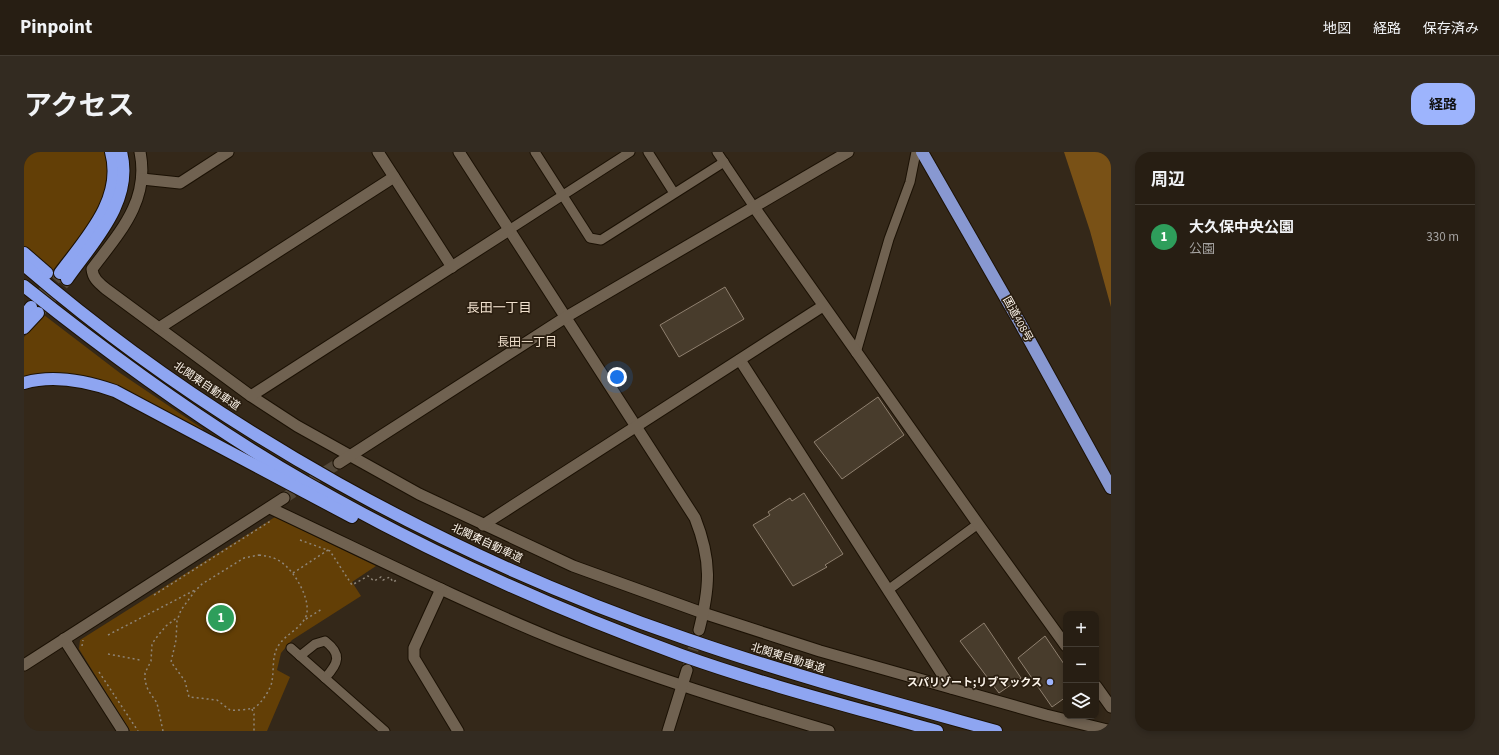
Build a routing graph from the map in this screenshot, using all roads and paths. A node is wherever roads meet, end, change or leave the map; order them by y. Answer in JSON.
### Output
{"nodes":[{"id":1,"x":111,"y":152,"type":"edge"},
{"id":2,"x":121,"y":152,"type":"edge"},
{"id":3,"x":140,"y":152,"type":"edge"},
{"id":4,"x":228,"y":152,"type":"edge"},
{"id":5,"x":378,"y":152,"type":"edge"},
{"id":6,"x":459,"y":152,"type":"edge"},
{"id":7,"x":535,"y":152,"type":"edge"},
{"id":8,"x":630,"y":152,"type":"edge"},
{"id":9,"x":648,"y":152,"type":"edge"},
{"id":10,"x":717,"y":152,"type":"edge"},
{"id":11,"x":848,"y":152,"type":"edge"},
{"id":12,"x":916,"y":152,"type":"edge"},
{"id":13,"x":922,"y":152,"type":"edge"},
{"id":14,"x":724,"y":162,"type":"junction"},
{"id":15,"x":394,"y":177,"type":"junction"},
{"id":16,"x":142,"y":179,"type":"junction"},
{"id":17,"x":674,"y":193,"type":"junction"},
{"id":18,"x":563,"y":195,"type":"junction"},
{"id":19,"x":754,"y":207,"type":"junction"},
{"id":20,"x":509,"y":230,"type":"junction"},
{"id":21,"x":24,"y":253,"type":"edge"},
{"id":22,"x":24,"y":265,"type":"edge"},
{"id":23,"x":452,"y":267,"type":"junction"},
{"id":24,"x":24,"y":286,"type":"edge"},
{"id":25,"x":823,"y":306,"type":"junction"},
{"id":26,"x":31,"y":312,"type":"tunnel mouth"},
{"id":27,"x":566,"y":318,"type":"junction"},
{"id":28,"x":24,"y":328,"type":"edge"},
{"id":29,"x":159,"y":328,"type":"junction"},
{"id":30,"x":856,"y":353,"type":"junction"},
{"id":31,"x":740,"y":360,"type":"junction"},
{"id":32,"x":24,"y":383,"type":"edge"},
{"id":33,"x":180,"y":384,"type":"junction"},
{"id":34,"x":250,"y":396,"type":"junction"},
{"id":35,"x":637,"y":426,"type":"junction"},
{"id":36,"x":351,"y":455,"type":"junction"},
{"id":37,"x":339,"y":463,"type":"tunnel mouth"},
{"id":38,"x":1111,"y":487,"type":"edge"},
{"id":39,"x":284,"y":498,"type":"tunnel mouth"},
{"id":40,"x":270,"y":508,"type":"junction"},
{"id":41,"x":274,"y":520,"type":"dead end"},
{"id":42,"x":978,"y":524,"type":"junction"},
{"id":43,"x":483,"y":525,"type":"junction"},
{"id":44,"x":300,"y":540,"type":"dead end"},
{"id":45,"x":328,"y":550,"type":"junction"},
{"id":46,"x":456,"y":561,"type":"junction"},
{"id":47,"x":292,"y":573,"type":"junction"},
{"id":48,"x":408,"y":573,"type":"junction"},
{"id":49,"x":197,"y":589,"type":"junction"},
{"id":50,"x":441,"y":589,"type":"junction"},
{"id":51,"x":888,"y":590,"type":"junction"},
{"id":52,"x":148,"y":598,"type":"dead end"},
{"id":53,"x":322,"y":609,"type":"dead end"},
{"id":54,"x":703,"y":613,"type":"junction"},
{"id":55,"x":179,"y":616,"type":"junction"},
{"id":56,"x":304,"y":620,"type":"junction"},
{"id":57,"x":699,"y":630,"type":"tunnel mouth"},
{"id":58,"x":108,"y":635,"type":"dead end"},
{"id":59,"x":88,"y":637,"type":"dead end"},
{"id":60,"x":64,"y":639,"type":"junction"},
{"id":61,"x":1063,"y":642,"type":"edge"},
{"id":62,"x":82,"y":646,"type":"dead end"},
{"id":63,"x":291,"y":648,"type":"dead end"},
{"id":64,"x":108,"y":654,"type":"dead end"},
{"id":65,"x":300,"y":656,"type":"junction"},
{"id":66,"x":140,"y":660,"type":"dead end"},
{"id":67,"x":24,"y":665,"type":"edge"},
{"id":68,"x":687,"y":670,"type":"tunnel mouth"},
{"id":69,"x":99,"y":672,"type":"dead end"},
{"id":70,"x":325,"y":678,"type":"junction"},
{"id":71,"x":682,"y":687,"type":"junction"},
{"id":72,"x":951,"y":688,"type":"junction"},
{"id":73,"x":1099,"y":690,"type":"edge"},
{"id":74,"x":1111,"y":706,"type":"edge"},
{"id":75,"x":252,"y":709,"type":"junction"},
{"id":76,"x":123,"y":731,"type":"edge"},
{"id":77,"x":138,"y":731,"type":"edge"},
{"id":78,"x":163,"y":731,"type":"edge"},
{"id":79,"x":254,"y":731,"type":"edge"},
{"id":80,"x":385,"y":731,"type":"edge"},
{"id":81,"x":458,"y":731,"type":"edge"},
{"id":82,"x":668,"y":731,"type":"edge"},
{"id":83,"x":829,"y":731,"type":"edge"},
{"id":84,"x":937,"y":731,"type":"edge"},
{"id":85,"x":996,"y":731,"type":"edge"},
{"id":86,"x":1111,"y":731,"type":"edge"}],
"edges":[{"from":1,"to":2,"type":"highway"},
{"from":3,"to":16,"type":"street"},
{"from":4,"to":16,"type":"street"},
{"from":5,"to":15,"type":"street"},
{"from":6,"to":20,"type":"street"},
{"from":7,"to":18,"type":"street"},
{"from":8,"to":18,"type":"street"},
{"from":9,"to":17,"type":"street"},
{"from":10,"to":14,"type":"street"},
{"from":11,"to":19,"type":"street"},
{"from":12,"to":30,"type":"street"},
{"from":13,"to":38,"type":"highway","name":"国道408号"},
{"from":14,"to":17,"type":"street"},
{"from":14,"to":19,"type":"street"},
{"from":15,"to":23,"type":"street"},
{"from":15,"to":29,"type":"street"},
{"from":16,"to":29,"type":"street"},
{"from":17,"to":18,"type":"street"},
{"from":18,"to":20,"type":"street"},
{"from":19,"to":25,"type":"street"},
{"from":19,"to":27,"type":"street"},
{"from":20,"to":23,"type":"street"},
{"from":20,"to":27,"type":"street"},
{"from":21,"to":33,"type":"highway"},
{"from":22,"to":33,"type":"highway","name":"北関東自動車道"},
{"from":23,"to":34,"type":"street"},
{"from":24,"to":46,"type":"highway"},
{"from":25,"to":30,"type":"street"},
{"from":25,"to":31,"type":"street"},
{"from":26,"to":28,"type":"highway"},
{"from":27,"to":35,"type":"street"},
{"from":27,"to":36,"type":"street"},
{"from":29,"to":34,"type":"street"},
{"from":30,"to":42,"type":"street"},
{"from":31,"to":35,"type":"street"},
{"from":31,"to":51,"type":"street"},
{"from":32,"to":46,"type":"highway"},
{"from":33,"to":85,"type":"highway","name":"北関東自動車道"},
{"from":34,"to":36,"type":"street"},
{"from":35,"to":43,"type":"street"},
{"from":35,"to":54,"type":"street"},
{"from":36,"to":37,"type":"street"},
{"from":36,"to":43,"type":"street"},
{"from":39,"to":40,"type":"street"},
{"from":40,"to":48,"type":"street"},
{"from":40,"to":60,"type":"street"},
{"from":41,"to":52,"type":"path"},
{"from":42,"to":51,"type":"street"},
{"from":42,"to":61,"type":"street"},
{"from":43,"to":54,"type":"street"},
{"from":44,"to":45,"type":"path"},
{"from":45,"to":47,"type":"path"},
{"from":45,"to":48,"type":"path"},
{"from":46,"to":84,"type":"highway"},
{"from":47,"to":49,"type":"path"},
{"from":47,"to":56,"type":"path"},
{"from":48,"to":50,"type":"street"},
{"from":49,"to":55,"type":"path"},
{"from":49,"to":58,"type":"path"},
{"from":50,"to":71,"type":"street"},
{"from":50,"to":81,"type":"street"},
{"from":51,"to":72,"type":"street"},
{"from":53,"to":56,"type":"path"},
{"from":54,"to":57,"type":"street"},
{"from":54,"to":72,"type":"street"},
{"from":55,"to":75,"type":"path"},
{"from":55,"to":78,"type":"path"},
{"from":56,"to":75,"type":"path"},
{"from":59,"to":62,"type":"path"},
{"from":60,"to":67,"type":"street"},
{"from":60,"to":76,"type":"street"},
{"from":63,"to":65,"type":"street"},
{"from":64,"to":66,"type":"path"},
{"from":65,"to":70,"type":"street"},
{"from":65,"to":70,"type":"street"},
{"from":68,"to":71,"type":"street"},
{"from":69,"to":77,"type":"path"},
{"from":70,"to":80,"type":"street"},
{"from":71,"to":82,"type":"street"},
{"from":71,"to":83,"type":"street"},
{"from":72,"to":86,"type":"street"},
{"from":73,"to":74,"type":"street"},
{"from":75,"to":79,"type":"path"}]}
